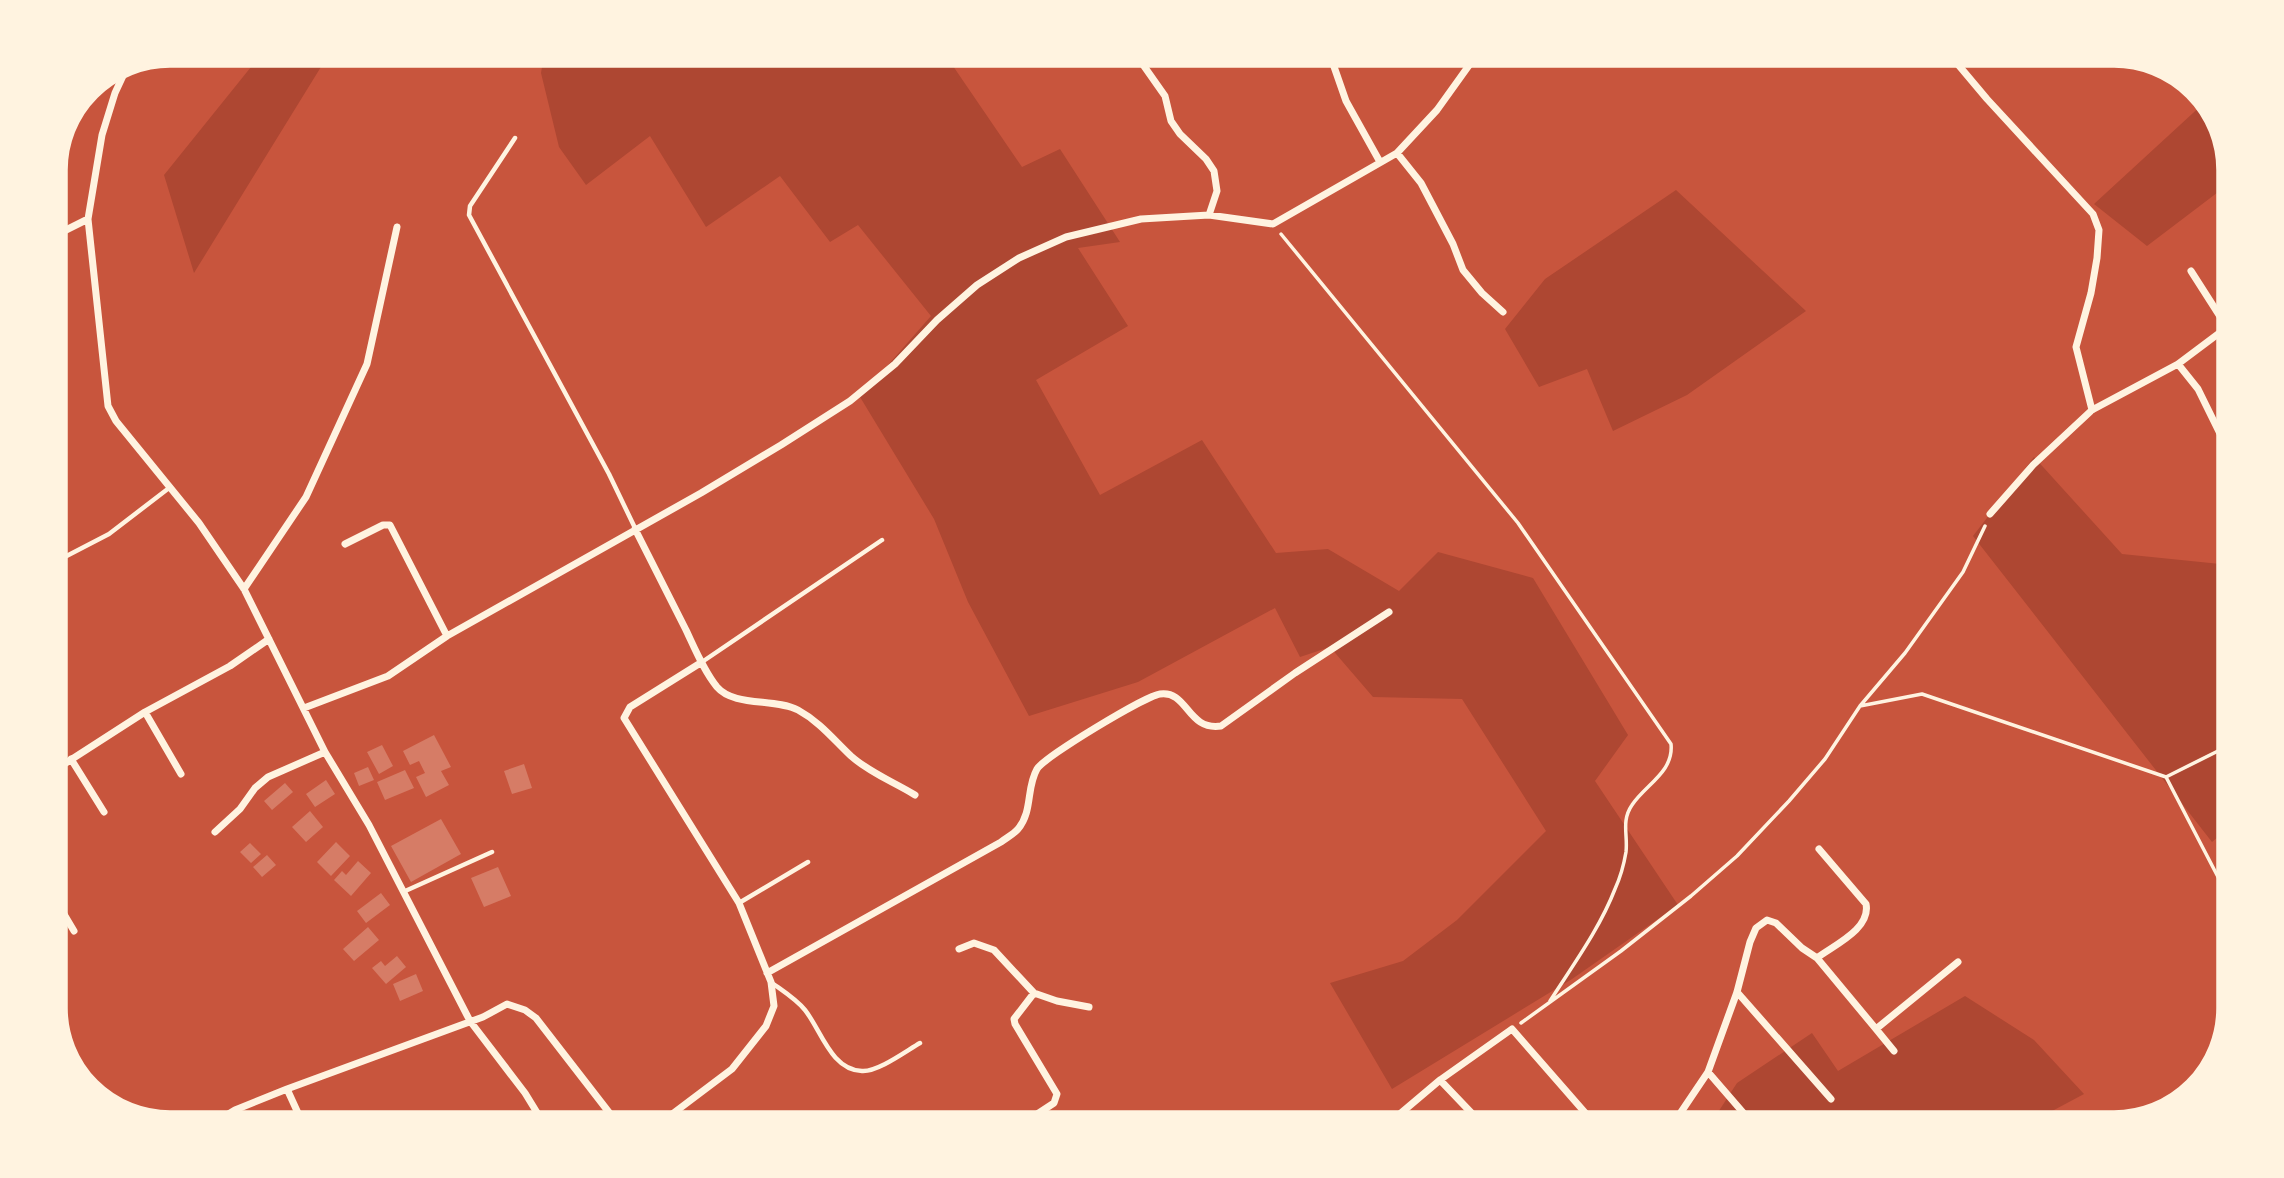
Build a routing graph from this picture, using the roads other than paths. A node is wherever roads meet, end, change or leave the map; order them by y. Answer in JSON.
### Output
{"nodes":[{"id":1,"x":1145,"y":67,"type":"edge"},
{"id":2,"x":1334,"y":67,"type":"edge"},
{"id":3,"x":1468,"y":67,"type":"edge"},
{"id":4,"x":1960,"y":67,"type":"edge"},
{"id":5,"x":121,"y":80,"type":"edge"},
{"id":6,"x":515,"y":138,"type":"dead end"},
{"id":7,"x":1397,"y":153,"type":"junction"},
{"id":8,"x":1380,"y":162,"type":"junction"},
{"id":9,"x":1209,"y":215,"type":"junction"},
{"id":10,"x":88,"y":219,"type":"junction"},
{"id":11,"x":397,"y":227,"type":"dead end"},
{"id":12,"x":67,"y":230,"type":"edge"},
{"id":13,"x":2191,"y":271,"type":"dead end"},
{"id":14,"x":2217,"y":310,"type":"edge"},
{"id":15,"x":1503,"y":312,"type":"dead end"},
{"id":16,"x":2217,"y":337,"type":"edge"},
{"id":17,"x":2178,"y":365,"type":"junction"},
{"id":18,"x":2092,"y":410,"type":"junction"},
{"id":19,"x":2217,"y":427,"type":"edge"},
{"id":20,"x":169,"y":488,"type":"junction"},
{"id":21,"x":1990,"y":514,"type":"road end"},
{"id":22,"x":635,"y":529,"type":"junction"},
{"id":23,"x":882,"y":540,"type":"dead end"},
{"id":24,"x":345,"y":544,"type":"dead end"},
{"id":25,"x":67,"y":556,"type":"edge"},
{"id":26,"x":244,"y":589,"type":"junction"},
{"id":27,"x":1389,"y":612,"type":"dead end"},
{"id":28,"x":447,"y":636,"type":"junction"},
{"id":29,"x":269,"y":639,"type":"junction"},
{"id":30,"x":702,"y":662,"type":"junction"},
{"id":31,"x":304,"y":708,"type":"junction"},
{"id":32,"x":145,"y":712,"type":"junction"},
{"id":33,"x":325,"y":752,"type":"junction"},
{"id":34,"x":71,"y":760,"type":"junction"},
{"id":35,"x":67,"y":762,"type":"edge"},
{"id":36,"x":181,"y":774,"type":"dead end"},
{"id":37,"x":915,"y":796,"type":"dead end"},
{"id":38,"x":104,"y":812,"type":"dead end"},
{"id":39,"x":215,"y":832,"type":"dead end"},
{"id":40,"x":1819,"y":849,"type":"dead end"},
{"id":41,"x":492,"y":852,"type":"dead end"},
{"id":42,"x":808,"y":862,"type":"dead end"},
{"id":43,"x":403,"y":892,"type":"junction"},
{"id":44,"x":739,"y":903,"type":"junction"},
{"id":45,"x":67,"y":919,"type":"edge"},
{"id":46,"x":74,"y":930,"type":"dead end"},
{"id":47,"x":959,"y":949,"type":"dead end"},
{"id":48,"x":1817,"y":958,"type":"junction"},
{"id":49,"x":1958,"y":962,"type":"dead end"},
{"id":50,"x":767,"y":973,"type":"junction"},
{"id":51,"x":771,"y":982,"type":"junction"},
{"id":52,"x":1737,"y":992,"type":"junction"},
{"id":53,"x":1034,"y":993,"type":"junction"},
{"id":54,"x":1089,"y":1007,"type":"dead end"},
{"id":55,"x":470,"y":1021,"type":"junction"},
{"id":56,"x":1876,"y":1029,"type":"junction"},
{"id":57,"x":920,"y":1043,"type":"dead end"},
{"id":58,"x":1894,"y":1051,"type":"dead end"},
{"id":59,"x":1708,"y":1072,"type":"junction"},
{"id":60,"x":1440,"y":1080,"type":"junction"},
{"id":61,"x":287,"y":1089,"type":"junction"},
{"id":62,"x":1831,"y":1099,"type":"dead end"},
{"id":63,"x":232,"y":1112,"type":"edge"},
{"id":64,"x":298,"y":1112,"type":"edge"},
{"id":65,"x":537,"y":1112,"type":"edge"},
{"id":66,"x":609,"y":1112,"type":"edge"},
{"id":67,"x":675,"y":1112,"type":"edge"},
{"id":68,"x":1041,"y":1112,"type":"edge"},
{"id":69,"x":1402,"y":1112,"type":"edge"},
{"id":70,"x":1471,"y":1112,"type":"edge"},
{"id":71,"x":1585,"y":1112,"type":"edge"},
{"id":72,"x":1681,"y":1112,"type":"edge"},
{"id":73,"x":1742,"y":1112,"type":"edge"}],
"edges":[{"from":1,"to":9,"type":"street"},
{"from":2,"to":8,"type":"street"},
{"from":3,"to":7,"type":"street"},
{"from":4,"to":18,"type":"street"},
{"from":5,"to":10,"type":"street"},
{"from":6,"to":22,"type":"lane"},
{"from":7,"to":8,"type":"street"},
{"from":7,"to":15,"type":"street"},
{"from":8,"to":9,"type":"street"},
{"from":9,"to":22,"type":"street"},
{"from":10,"to":12,"type":"street"},
{"from":10,"to":20,"type":"street"},
{"from":11,"to":26,"type":"street"},
{"from":13,"to":14,"type":"street"},
{"from":16,"to":17,"type":"street"},
{"from":17,"to":18,"type":"street"},
{"from":17,"to":19,"type":"street"},
{"from":18,"to":21,"type":"street"},
{"from":20,"to":25,"type":"lane"},
{"from":20,"to":26,"type":"street"},
{"from":22,"to":28,"type":"street"},
{"from":22,"to":30,"type":"street"},
{"from":23,"to":30,"type":"lane"},
{"from":24,"to":28,"type":"street"},
{"from":26,"to":29,"type":"street"},
{"from":27,"to":50,"type":"street"},
{"from":28,"to":31,"type":"street"},
{"from":29,"to":31,"type":"street"},
{"from":29,"to":32,"type":"street"},
{"from":30,"to":37,"type":"street"},
{"from":30,"to":44,"type":"street"},
{"from":31,"to":33,"type":"street"},
{"from":32,"to":34,"type":"street"},
{"from":32,"to":36,"type":"street"},
{"from":33,"to":39,"type":"street"},
{"from":33,"to":43,"type":"street"},
{"from":34,"to":35,"type":"street"},
{"from":34,"to":38,"type":"street"},
{"from":40,"to":48,"type":"street"},
{"from":41,"to":43,"type":"lane"},
{"from":42,"to":44,"type":"lane"},
{"from":43,"to":55,"type":"street"},
{"from":44,"to":50,"type":"street"},
{"from":45,"to":46,"type":"street"},
{"from":47,"to":53,"type":"street"},
{"from":48,"to":52,"type":"street"},
{"from":48,"to":56,"type":"street"},
{"from":49,"to":56,"type":"street"},
{"from":50,"to":51,"type":"street"},
{"from":51,"to":57,"type":"lane"},
{"from":51,"to":67,"type":"street"},
{"from":52,"to":59,"type":"street"},
{"from":52,"to":62,"type":"street"},
{"from":53,"to":54,"type":"street"},
{"from":53,"to":68,"type":"street"},
{"from":55,"to":61,"type":"street"},
{"from":55,"to":65,"type":"street"},
{"from":55,"to":66,"type":"street"},
{"from":56,"to":58,"type":"street"},
{"from":59,"to":72,"type":"street"},
{"from":59,"to":73,"type":"street"},
{"from":60,"to":69,"type":"street"},
{"from":60,"to":70,"type":"street"},
{"from":60,"to":71,"type":"street"},
{"from":61,"to":63,"type":"street"},
{"from":61,"to":64,"type":"street"}]}
